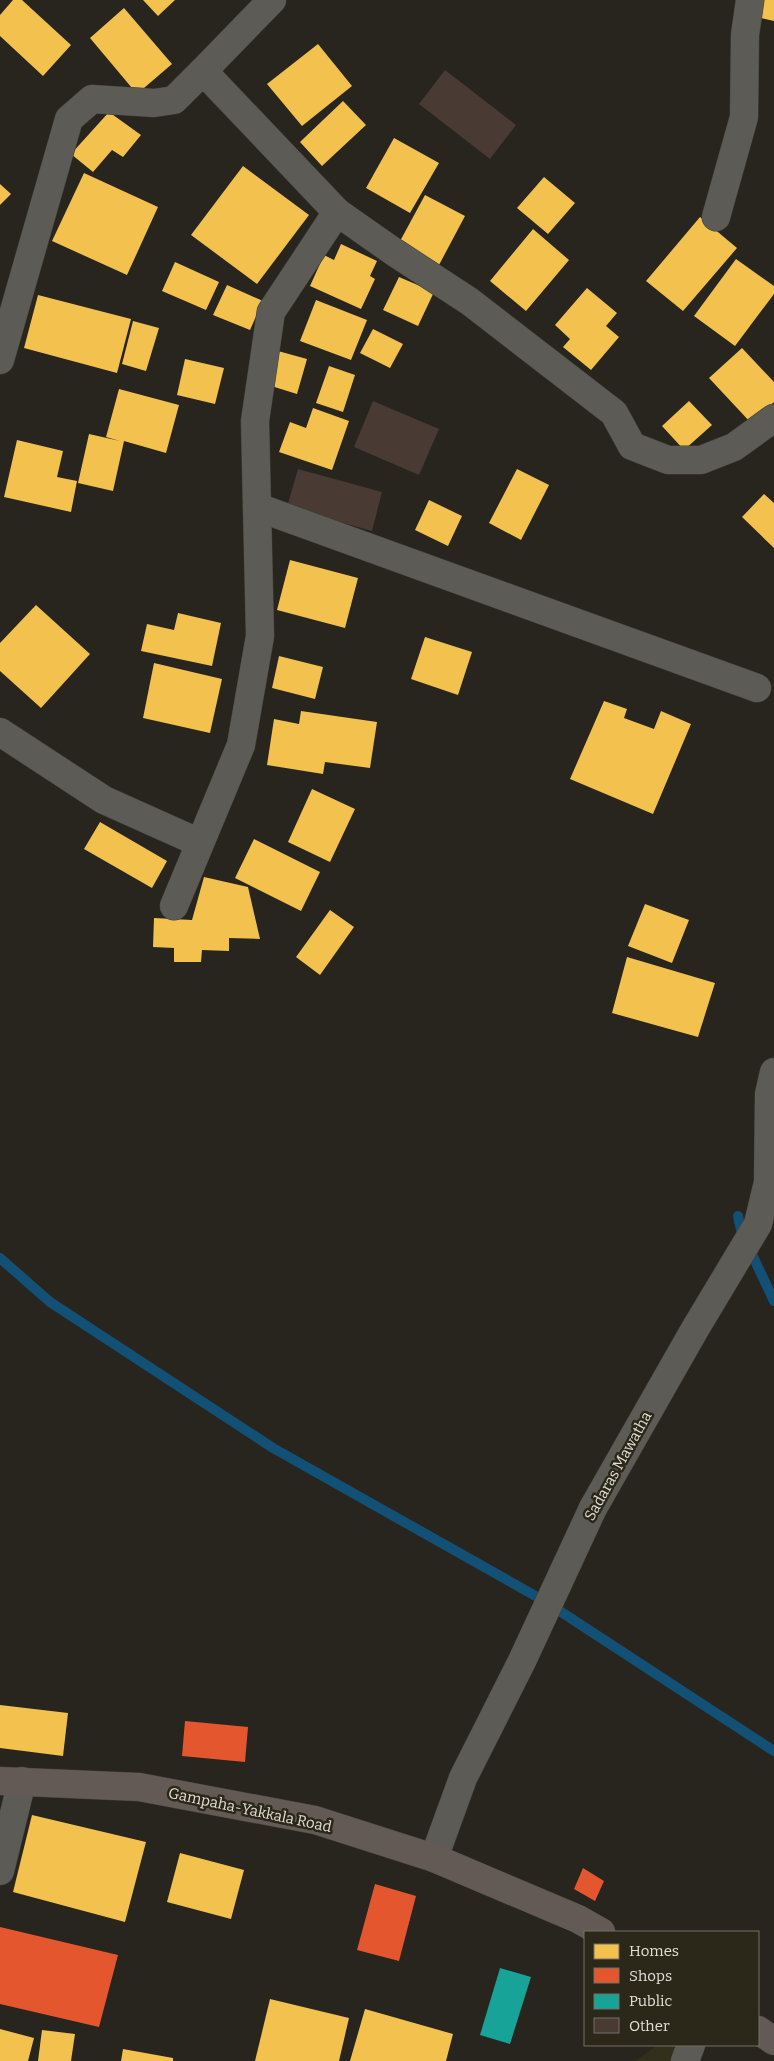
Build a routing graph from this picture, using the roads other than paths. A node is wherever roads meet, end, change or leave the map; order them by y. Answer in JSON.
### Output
{"nodes":[{"id":1,"x":272,"y":0,"type":"edge"},
{"id":2,"x":750,"y":0,"type":"edge"},
{"id":3,"x":203,"y":71,"type":"junction"},
{"id":4,"x":337,"y":212,"type":"junction"},
{"id":5,"x":716,"y":217,"type":"dead end"},
{"id":6,"x":2,"y":347,"type":"edge"},
{"id":7,"x":774,"y":418,"type":"edge"},
{"id":8,"x":257,"y":508,"type":"junction"},
{"id":9,"x":757,"y":688,"type":"dead end"},
{"id":10,"x":0,"y":732,"type":"edge"},
{"id":11,"x":200,"y":843,"type":"junction"},
{"id":12,"x":174,"y":906,"type":"dead end"},
{"id":13,"x":774,"y":1072,"type":"edge"},
{"id":14,"x":11,"y":1781,"type":"edge"},
{"id":15,"x":434,"y":1858,"type":"junction"},
{"id":16,"x":0,"y":1871,"type":"edge"},
{"id":17,"x":599,"y":1931,"type":"edge"},
{"id":18,"x":759,"y":2031,"type":"edge"},
{"id":19,"x":774,"y":2041,"type":"edge"},
{"id":20,"x":691,"y":2046,"type":"edge"},
{"id":21,"x":685,"y":2061,"type":"edge"}],
"edges":[{"from":1,"to":3,"type":"street"},
{"from":2,"to":5,"type":"street"},
{"from":3,"to":4,"type":"street"},
{"from":3,"to":6,"type":"street"},
{"from":4,"to":7,"type":"street"},
{"from":4,"to":8,"type":"street"},
{"from":8,"to":9,"type":"street"},
{"from":8,"to":11,"type":"street"},
{"from":10,"to":11,"type":"street"},
{"from":11,"to":12,"type":"street"},
{"from":13,"to":15,"type":"street","name":"Sadaras Mawatha"},
{"from":14,"to":15,"type":"highway","name":"Gampaha-Yakkala Road"},
{"from":14,"to":16,"type":"street"},
{"from":15,"to":17,"type":"highway","name":"Gampaha-Yakkala Road"},
{"from":18,"to":19,"type":"highway"},
{"from":20,"to":21,"type":"street"}]}
